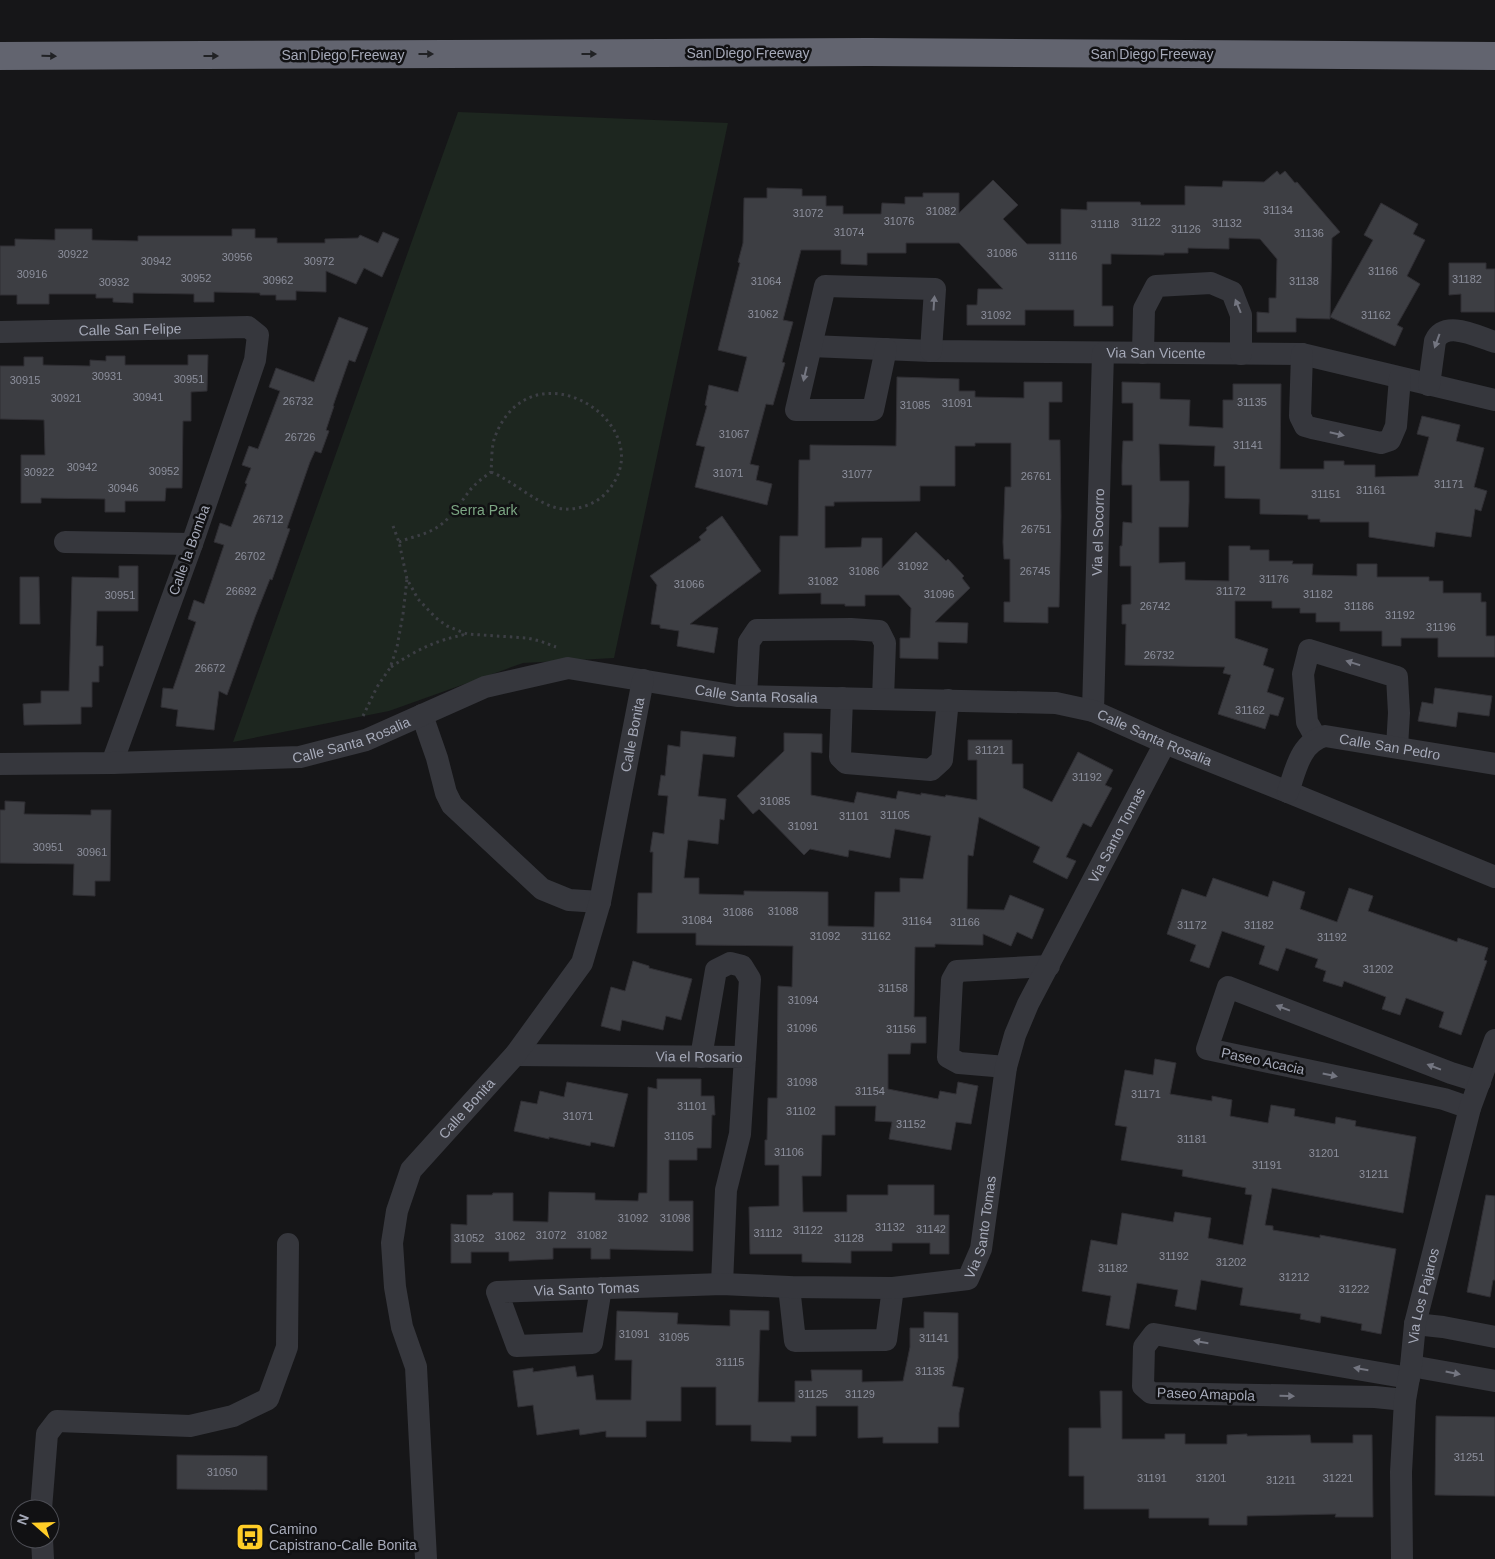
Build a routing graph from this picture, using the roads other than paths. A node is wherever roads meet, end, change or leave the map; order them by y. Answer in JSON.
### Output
{"nodes":[{"id":1,"x":0,"y":56,"type":"edge"},
{"id":2,"x":1495,"y":56,"type":"edge"},
{"id":3,"x":0,"y":332,"type":"edge"},
{"id":4,"x":258,"y":335,"type":"joint"},
{"id":5,"x":1495,"y":342,"type":"edge"},
{"id":6,"x":811,"y":346,"type":"junction"},
{"id":7,"x":886,"y":349,"type":"junction"},
{"id":8,"x":931,"y":351,"type":"junction"},
{"id":9,"x":1103,"y":353,"type":"junction"},
{"id":10,"x":1142,"y":353,"type":"junction"},
{"id":11,"x":1241,"y":354,"type":"junction"},
{"id":12,"x":1302,"y":354,"type":"junction"},
{"id":13,"x":1400,"y":378,"type":"junction"},
{"id":14,"x":1429,"y":385,"type":"junction"},
{"id":15,"x":1495,"y":400,"type":"edge"},
{"id":16,"x":65,"y":542,"type":"dead end"},
{"id":17,"x":192,"y":544,"type":"junction"},
{"id":18,"x":643,"y":680,"type":"junction"},
{"id":19,"x":746,"y":696,"type":"junction"},
{"id":20,"x":842,"y":698,"type":"junction"},
{"id":21,"x":883,"y":699,"type":"junction"},
{"id":22,"x":948,"y":700,"type":"junction"},
{"id":23,"x":1093,"y":711,"type":"junction"},
{"id":24,"x":422,"y":715,"type":"junction"},
{"id":25,"x":1316,"y":738,"type":"junction"},
{"id":26,"x":1165,"y":743,"type":"junction"},
{"id":27,"x":1397,"y":747,"type":"junction"},
{"id":28,"x":112,"y":763,"type":"junction"},
{"id":29,"x":0,"y":764,"type":"edge"},
{"id":30,"x":1495,"y":764,"type":"edge"},
{"id":31,"x":1288,"y":792,"type":"junction"},
{"id":32,"x":1495,"y":877,"type":"edge"},
{"id":33,"x":600,"y":902,"type":"junction"},
{"id":34,"x":1049,"y":966,"type":"junction"},
{"id":35,"x":1495,"y":1043,"type":"edge"},
{"id":36,"x":515,"y":1055,"type":"junction"},
{"id":37,"x":700,"y":1057,"type":"junction"},
{"id":38,"x":744,"y":1057,"type":"junction"},
{"id":39,"x":1006,"y":1067,"type":"junction"},
{"id":40,"x":1480,"y":1082,"type":"junction"},
{"id":41,"x":1470,"y":1108,"type":"junction"},
{"id":42,"x":288,"y":1244,"type":"dead end"},
{"id":43,"x":722,"y":1284,"type":"junction"},
{"id":44,"x":788,"y":1287,"type":"junction"},
{"id":45,"x":601,"y":1288,"type":"junction"},
{"id":46,"x":893,"y":1288,"type":"junction"},
{"id":47,"x":1415,"y":1324,"type":"junction"},
{"id":48,"x":1495,"y":1337,"type":"edge"},
{"id":49,"x":1409,"y":1381,"type":"junction"},
{"id":50,"x":1495,"y":1381,"type":"edge"},
{"id":51,"x":42,"y":1499,"type":"edge"},
{"id":52,"x":426,"y":1559,"type":"edge"},
{"id":53,"x":1402,"y":1559,"type":"edge"}],
"edges":[{"from":1,"to":2,"type":"highway","name":"San Diego Freeway","one_way":true},
{"from":3,"to":4,"type":"street","name":"Calle San Felipe"},
{"from":4,"to":17,"type":"street","name":"Calle la Bomba"},
{"from":5,"to":14,"type":"street","one_way":true},
{"from":6,"to":7,"type":"street","name":"Via San Vicente"},
{"from":6,"to":7,"type":"street","one_way":true},
{"from":8,"to":6,"type":"street","one_way":true},
{"from":7,"to":8,"type":"street","name":"Via San Vicente"},
{"from":8,"to":9,"type":"street","name":"Via San Vicente"},
{"from":9,"to":10,"type":"street","name":"Via San Vicente"},
{"from":9,"to":23,"type":"street","name":"Via el Socorro"},
{"from":10,"to":11,"type":"street","name":"Via San Vicente"},
{"from":11,"to":10,"type":"street","one_way":true},
{"from":11,"to":12,"type":"street","name":"Via San Vicente"},
{"from":12,"to":13,"type":"street","name":"Via San Vicente"},
{"from":12,"to":13,"type":"street","one_way":true},
{"from":13,"to":14,"type":"street","name":"Via San Vicente"},
{"from":14,"to":15,"type":"street","name":"Via San Vicente"},
{"from":16,"to":17,"type":"street"},
{"from":17,"to":28,"type":"street","name":"Calle la Bomba"},
{"from":18,"to":19,"type":"street","name":"Calle Santa Rosalia"},
{"from":18,"to":24,"type":"street","name":"Calle Santa Rosalia"},
{"from":18,"to":33,"type":"street","name":"Calle Bonita"},
{"from":19,"to":20,"type":"street","name":"Calle Santa Rosalia"},
{"from":19,"to":21,"type":"street"},
{"from":20,"to":21,"type":"street","name":"Calle Santa Rosalia"},
{"from":20,"to":22,"type":"street"},
{"from":21,"to":22,"type":"street","name":"Calle Santa Rosalia"},
{"from":22,"to":23,"type":"street","name":"Calle Santa Rosalia"},
{"from":23,"to":26,"type":"street","name":"Calle Santa Rosalia"},
{"from":24,"to":28,"type":"street","name":"Calle Santa Rosalia"},
{"from":24,"to":33,"type":"street"},
{"from":25,"to":27,"type":"street","name":"Calle San Pedro"},
{"from":27,"to":25,"type":"street","one_way":true},
{"from":25,"to":31,"type":"street"},
{"from":26,"to":31,"type":"street","name":"Calle Santa Rosalia"},
{"from":26,"to":34,"type":"street","name":"Via Santo Tomas"},
{"from":27,"to":30,"type":"street","name":"Calle San Pedro"},
{"from":28,"to":29,"type":"street","name":"Calle Santa Rosalia"},
{"from":31,"to":32,"type":"street","name":"Calle Santa Rosalia"},
{"from":33,"to":36,"type":"street","name":"Calle Bonita"},
{"from":34,"to":39,"type":"street","name":"Via Santo Tomas"},
{"from":34,"to":39,"type":"street"},
{"from":35,"to":40,"type":"street","name":"Via Los Pajaros"},
{"from":36,"to":37,"type":"street","name":"Via el Rosario"},
{"from":36,"to":52,"type":"street","name":"Calle Bonita"},
{"from":37,"to":38,"type":"street","name":"Via el Rosario"},
{"from":37,"to":38,"type":"street"},
{"from":38,"to":43,"type":"street","name":"Via el Rosario"},
{"from":39,"to":46,"type":"street","name":"Via Santo Tomas"},
{"from":40,"to":41,"type":"street","name":"Via Los Pajaros"},
{"from":40,"to":41,"type":"street","name":"Paseo Acacia","one_way":true},
{"from":41,"to":47,"type":"street","name":"Via Los Pajaros"},
{"from":42,"to":51,"type":"street"},
{"from":43,"to":44,"type":"street","name":"Via Santo Tomas"},
{"from":43,"to":45,"type":"street","name":"Via Santo Tomas"},
{"from":44,"to":46,"type":"street","name":"Via Santo Tomas"},
{"from":44,"to":46,"type":"street"},
{"from":45,"to":45,"type":"street","name":"Via Santo Tomas"},
{"from":47,"to":48,"type":"street"},
{"from":47,"to":49,"type":"street","name":"Via Los Pajaros"},
{"from":49,"to":49,"type":"street","name":"Paseo Amapola","one_way":true},
{"from":49,"to":50,"type":"street","one_way":true},
{"from":49,"to":53,"type":"street","name":"Via Los Pajaros"}]}
